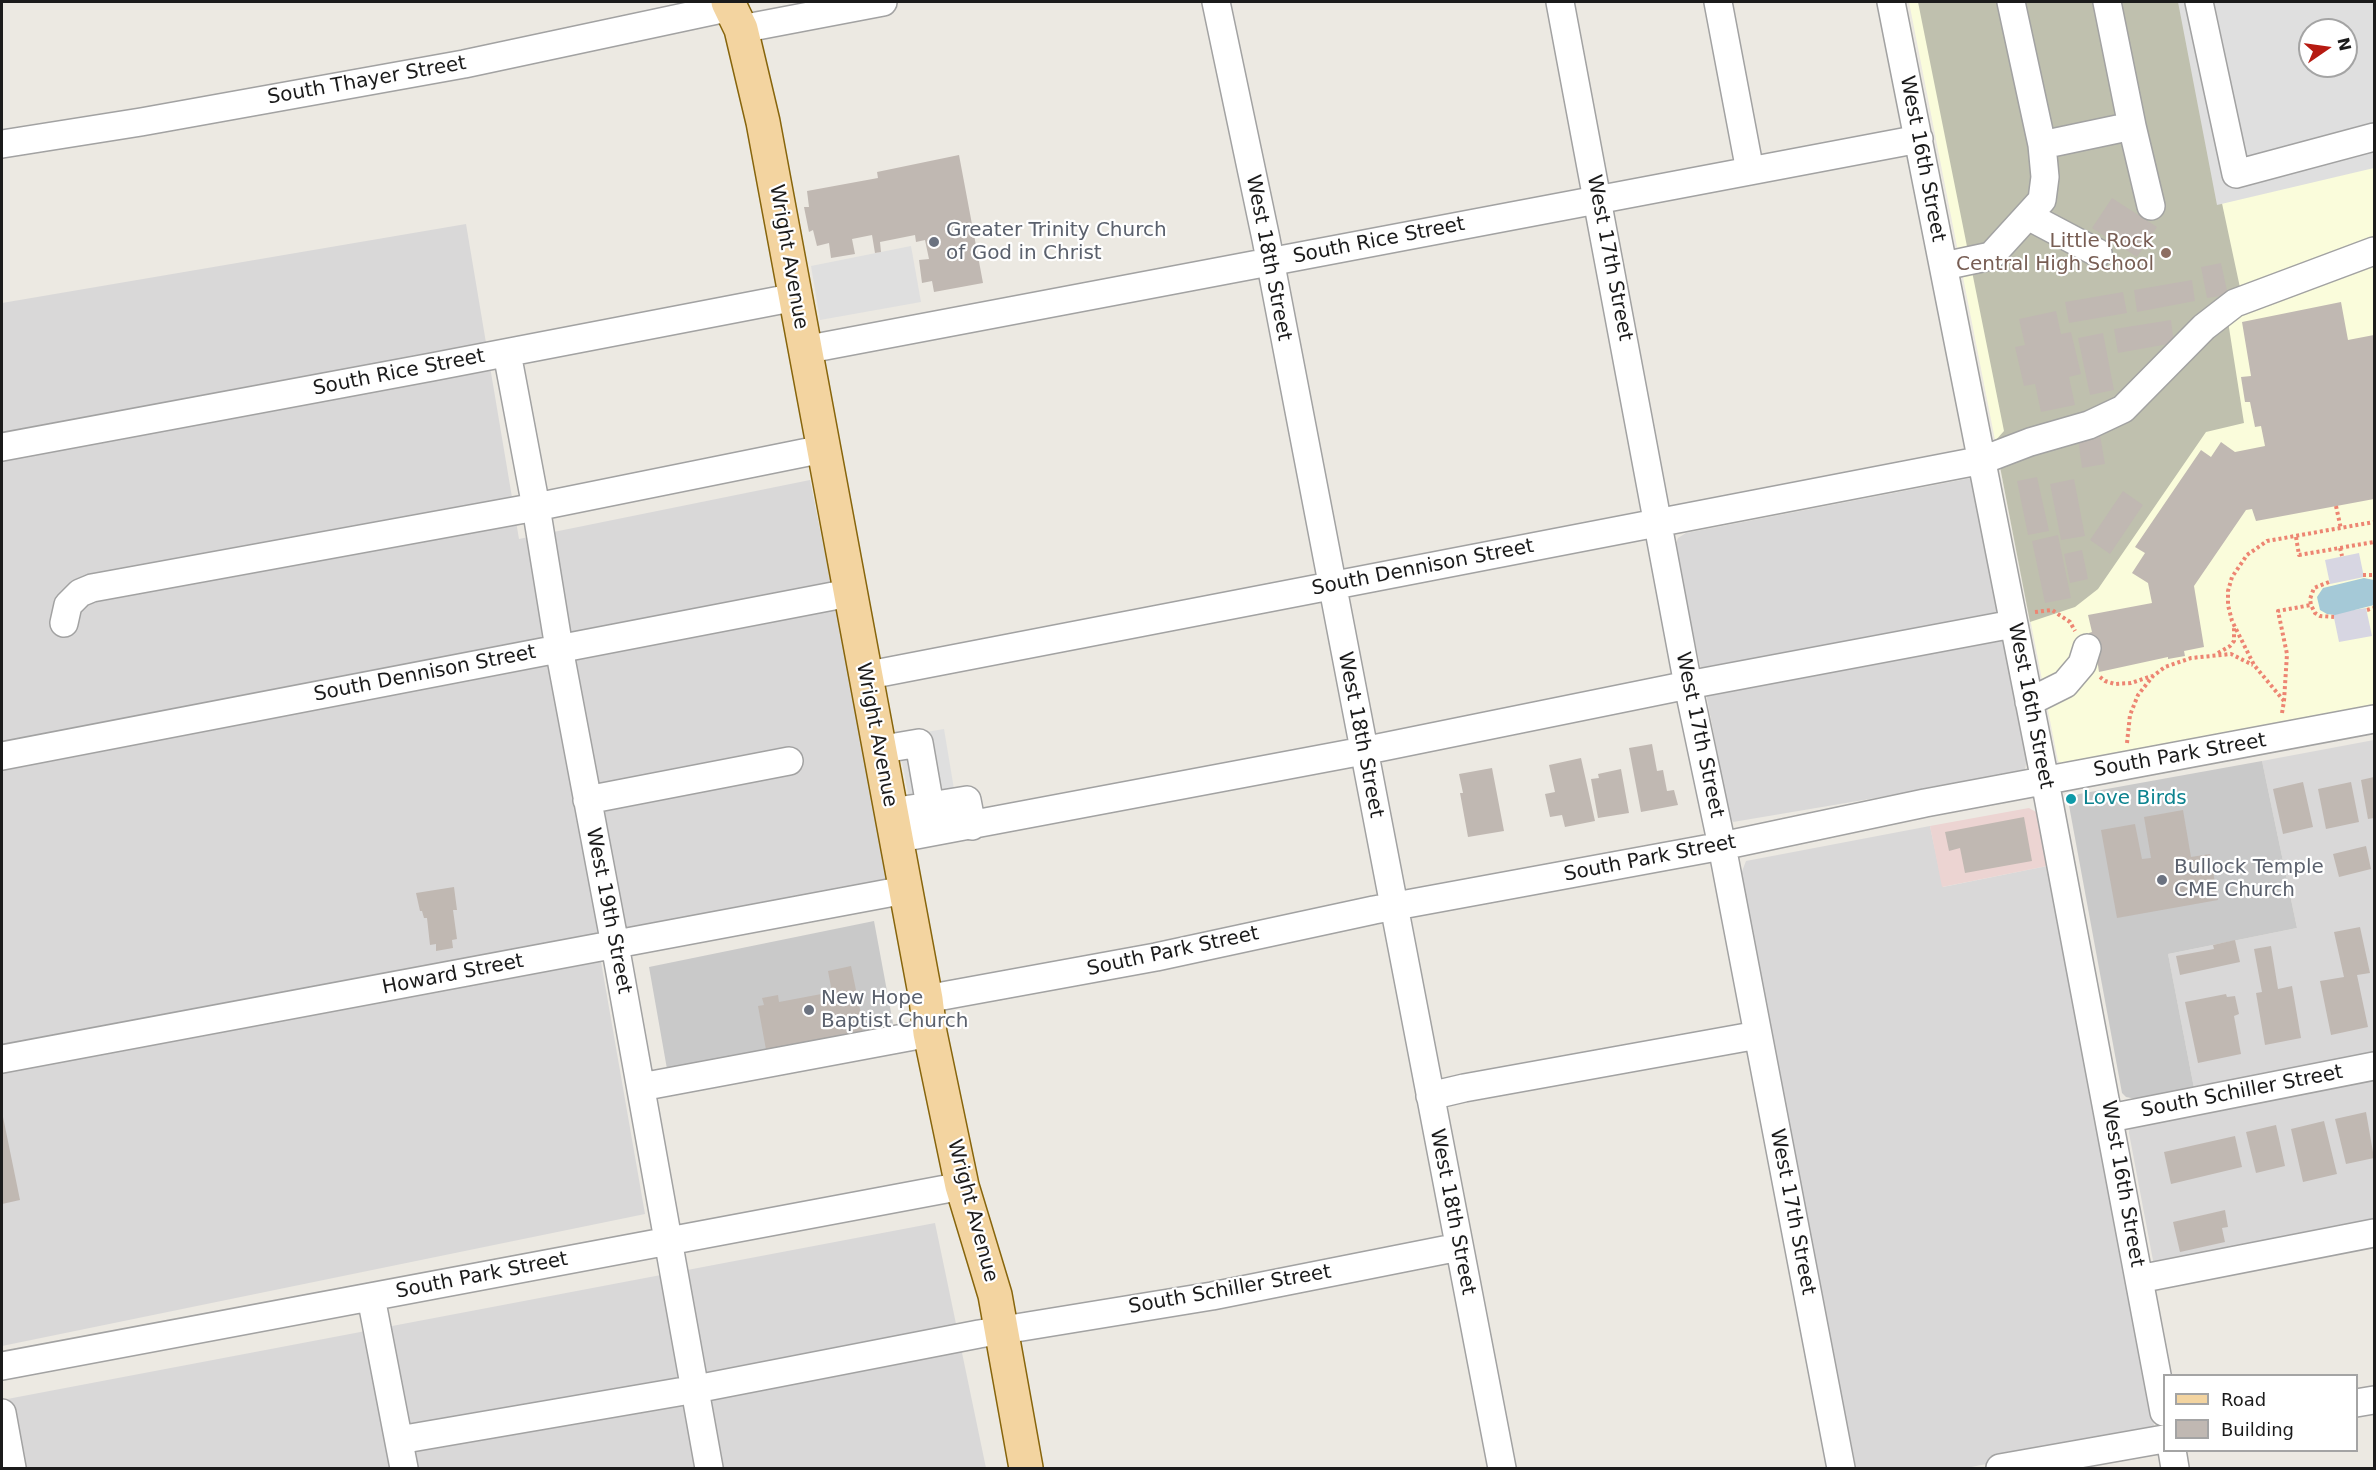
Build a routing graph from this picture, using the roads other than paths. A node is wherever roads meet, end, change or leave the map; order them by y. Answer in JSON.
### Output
{"nodes":[{"id":1,"x":883,"y":2,"type":"edge"},
{"id":2,"x":1216,"y":2,"type":"edge"},
{"id":3,"x":1560,"y":2,"type":"edge"},
{"id":4,"x":1718,"y":2,"type":"edge"},
{"id":5,"x":1891,"y":2,"type":"edge"},
{"id":6,"x":2011,"y":2,"type":"edge"},
{"id":7,"x":2106,"y":2,"type":"edge"},
{"id":8,"x":2199,"y":2,"type":"edge"},
{"id":9,"x":733,"y":13,"type":"edge"},
{"id":10,"x":2132,"y":126,"type":"junction"},
{"id":11,"x":2374,"y":137,"type":"edge"},
{"id":12,"x":1919,"y":139,"type":"junction"},
{"id":13,"x":2,"y":144,"type":"edge"},
{"id":14,"x":2042,"y":145,"type":"junction"},
{"id":15,"x":1750,"y":171,"type":"junction"},
{"id":16,"x":1598,"y":200,"type":"junction"},
{"id":17,"x":2151,"y":206,"type":"dead end"},
{"id":18,"x":2028,"y":216,"type":"junction"},
{"id":19,"x":2374,"y":251,"type":"edge"},
{"id":20,"x":2098,"y":253,"type":"dead end"},
{"id":21,"x":1270,"y":262,"type":"junction"},
{"id":22,"x":1944,"y":266,"type":"junction"},
{"id":23,"x":796,"y":297,"type":"junction"},
{"id":24,"x":804,"y":350,"type":"junction"},
{"id":25,"x":507,"y":353,"type":"junction"},
{"id":26,"x":2,"y":447,"type":"edge"},
{"id":27,"x":822,"y":449,"type":"junction"},
{"id":28,"x":1983,"y":460,"type":"junction"},
{"id":29,"x":536,"y":507,"type":"junction"},
{"id":30,"x":1658,"y":522,"type":"junction"},
{"id":31,"x":1331,"y":586,"type":"junction"},
{"id":32,"x":849,"y":593,"type":"junction"},
{"id":33,"x":2024,"y":618,"type":"junction"},
{"id":34,"x":64,"y":623,"type":"dead end"},
{"id":35,"x":559,"y":648,"type":"junction"},
{"id":36,"x":2086,"y":652,"type":"road end"},
{"id":37,"x":864,"y":676,"type":"junction"},
{"id":38,"x":1688,"y":685,"type":"junction"},
{"id":39,"x":2030,"y":702,"type":"junction"},
{"id":40,"x":2374,"y":719,"type":"edge"},
{"id":41,"x":878,"y":750,"type":"junction"},
{"id":42,"x":1363,"y":751,"type":"junction"},
{"id":43,"x":2,"y":756,"type":"edge"},
{"id":44,"x":789,"y":761,"type":"dead end"},
{"id":45,"x":2045,"y":781,"type":"junction"},
{"id":46,"x":587,"y":800,"type":"junction"},
{"id":47,"x":930,"y":806,"type":"junction"},
{"id":48,"x":893,"y":826,"type":"junction"},
{"id":49,"x":972,"y":826,"type":"junction"},
{"id":50,"x":1722,"y":846,"type":"junction"},
{"id":51,"x":905,"y":890,"type":"junction"},
{"id":52,"x":1393,"y":906,"type":"junction"},
{"id":53,"x":615,"y":945,"type":"junction"},
{"id":54,"x":926,"y":999,"type":"junction"},
{"id":55,"x":930,"y":1033,"type":"junction"},
{"id":56,"x":1758,"y":1035,"type":"junction"},
{"id":57,"x":2,"y":1059,"type":"edge"},
{"id":58,"x":2374,"y":1066,"type":"edge"},
{"id":59,"x":641,"y":1087,"type":"junction"},
{"id":60,"x":1430,"y":1096,"type":"junction"},
{"id":61,"x":2110,"y":1118,"type":"junction"},
{"id":62,"x":962,"y":1186,"type":"junction"},
{"id":63,"x":2374,"y":1233,"type":"edge"},
{"id":64,"x":669,"y":1241,"type":"junction"},
{"id":65,"x":1459,"y":1247,"type":"junction"},
{"id":66,"x":2139,"y":1279,"type":"junction"},
{"id":67,"x":371,"y":1297,"type":"junction"},
{"id":68,"x":1000,"y":1331,"type":"junction"},
{"id":69,"x":2,"y":1366,"type":"edge"},
{"id":70,"x":696,"y":1389,"type":"junction"},
{"id":71,"x":2374,"y":1400,"type":"edge"},
{"id":72,"x":2358,"y":1403,"type":"edge"},
{"id":73,"x":2163,"y":1407,"type":"edge"},
{"id":74,"x":2,"y":1413,"type":"edge"},
{"id":75,"x":2163,"y":1439,"type":"edge"},
{"id":76,"x":399,"y":1440,"type":"junction"},
{"id":77,"x":2172,"y":1452,"type":"edge"},
{"id":78,"x":12,"y":1468,"type":"edge"},
{"id":79,"x":405,"y":1468,"type":"edge"},
{"id":80,"x":709,"y":1468,"type":"edge"},
{"id":81,"x":1026,"y":1468,"type":"edge"},
{"id":82,"x":1502,"y":1468,"type":"edge"},
{"id":83,"x":1841,"y":1468,"type":"edge"},
{"id":84,"x":2000,"y":1468,"type":"edge"},
{"id":85,"x":2175,"y":1468,"type":"edge"}],
"edges":[{"from":1,"to":9,"type":"street","name":"South Thayer Street"},
{"from":2,"to":21,"type":"street","name":"West 18th Street"},
{"from":3,"to":16,"type":"street","name":"West 17th Street"},
{"from":4,"to":15,"type":"street"},
{"from":5,"to":12,"type":"street","name":"West 16th Street"},
{"from":6,"to":14,"type":"street"},
{"from":7,"to":10,"type":"street"},
{"from":8,"to":11,"type":"street"},
{"from":9,"to":13,"type":"street","name":"South Thayer Street"},
{"from":9,"to":23,"type":"main road","name":"Wright Avenue"},
{"from":10,"to":14,"type":"street"},
{"from":10,"to":17,"type":"street"},
{"from":12,"to":15,"type":"street","name":"South Rice Street"},
{"from":12,"to":22,"type":"street","name":"West 16th Street"},
{"from":14,"to":18,"type":"street"},
{"from":15,"to":16,"type":"street","name":"South Rice Street"},
{"from":16,"to":21,"type":"street","name":"South Rice Street"},
{"from":16,"to":30,"type":"street","name":"West 17th Street"},
{"from":18,"to":20,"type":"street"},
{"from":18,"to":22,"type":"street"},
{"from":19,"to":28,"type":"street","name":"South Dennison Street"},
{"from":21,"to":24,"type":"street","name":"South Rice Street"},
{"from":21,"to":31,"type":"street","name":"West 18th Street"},
{"from":22,"to":28,"type":"street","name":"West 16th Street"},
{"from":23,"to":24,"type":"main road","name":"Wright Avenue"},
{"from":23,"to":25,"type":"street","name":"South Rice Street"},
{"from":24,"to":27,"type":"main road","name":"Wright Avenue"},
{"from":25,"to":26,"type":"street","name":"South Rice Street"},
{"from":25,"to":29,"type":"street","name":"West 19th Street"},
{"from":27,"to":29,"type":"street"},
{"from":27,"to":32,"type":"main road","name":"Wright Avenue"},
{"from":28,"to":30,"type":"street","name":"South Dennison Street"},
{"from":28,"to":33,"type":"street","name":"West 16th Street"},
{"from":29,"to":34,"type":"street"},
{"from":29,"to":35,"type":"street","name":"West 19th Street"},
{"from":30,"to":31,"type":"street","name":"South Dennison Street"},
{"from":30,"to":38,"type":"street","name":"West 17th Street"},
{"from":31,"to":37,"type":"street","name":"South Dennison Street"},
{"from":31,"to":42,"type":"street","name":"West 18th Street"},
{"from":32,"to":35,"type":"street","name":"South Dennison Street"},
{"from":32,"to":37,"type":"main road","name":"Wright Avenue"},
{"from":33,"to":38,"type":"street"},
{"from":33,"to":39,"type":"street","name":"West 16th Street"},
{"from":35,"to":43,"type":"street","name":"South Dennison Street"},
{"from":35,"to":46,"type":"street","name":"West 19th Street"},
{"from":36,"to":39,"type":"street"},
{"from":37,"to":41,"type":"main road","name":"Wright Avenue"},
{"from":38,"to":42,"type":"street"},
{"from":38,"to":50,"type":"street","name":"West 17th Street"},
{"from":39,"to":45,"type":"street","name":"West 16th Street"},
{"from":40,"to":45,"type":"street","name":"South Park Street"},
{"from":41,"to":47,"type":"street"},
{"from":41,"to":48,"type":"main road","name":"Wright Avenue"},
{"from":42,"to":49,"type":"street"},
{"from":42,"to":52,"type":"street","name":"West 18th Street"},
{"from":44,"to":46,"type":"street"},
{"from":45,"to":50,"type":"street","name":"South Park Street"},
{"from":45,"to":61,"type":"street","name":"West 16th Street"},
{"from":46,"to":53,"type":"street","name":"West 19th Street"},
{"from":47,"to":48,"type":"street"},
{"from":47,"to":49,"type":"street"},
{"from":48,"to":49,"type":"street"},
{"from":48,"to":51,"type":"main road","name":"Wright Avenue"},
{"from":50,"to":52,"type":"street","name":"South Park Street"},
{"from":50,"to":56,"type":"street","name":"West 17th Street"},
{"from":51,"to":53,"type":"street","name":"Howard Street"},
{"from":51,"to":54,"type":"main road","name":"Wright Avenue"},
{"from":52,"to":54,"type":"street","name":"South Park Street"},
{"from":52,"to":60,"type":"street","name":"West 18th Street"},
{"from":53,"to":57,"type":"street","name":"Howard Street"},
{"from":53,"to":59,"type":"street","name":"West 19th Street"},
{"from":54,"to":55,"type":"main road","name":"Wright Avenue"},
{"from":55,"to":59,"type":"street"},
{"from":55,"to":62,"type":"main road","name":"Wright Avenue"},
{"from":56,"to":60,"type":"street"},
{"from":56,"to":83,"type":"street","name":"West 17th Street"},
{"from":58,"to":61,"type":"street","name":"South Schiller Street"},
{"from":59,"to":64,"type":"street","name":"West 19th Street"},
{"from":60,"to":65,"type":"street","name":"West 18th Street"},
{"from":61,"to":66,"type":"street","name":"West 16th Street"},
{"from":62,"to":64,"type":"street","name":"South Park Street"},
{"from":62,"to":68,"type":"main road","name":"Wright Avenue"},
{"from":63,"to":66,"type":"street"},
{"from":64,"to":67,"type":"street","name":"South Park Street"},
{"from":64,"to":70,"type":"street","name":"West 19th Street"},
{"from":65,"to":68,"type":"street","name":"South Schiller Street"},
{"from":65,"to":82,"type":"street","name":"West 18th Street"},
{"from":66,"to":73,"type":"street","name":"West 16th Street"},
{"from":67,"to":69,"type":"street","name":"South Park Street"},
{"from":67,"to":76,"type":"street"},
{"from":68,"to":70,"type":"street","name":"South Schiller Street"},
{"from":68,"to":81,"type":"main road","name":"Wright Avenue"},
{"from":70,"to":76,"type":"street","name":"South Schiller Street"},
{"from":70,"to":80,"type":"street","name":"West 19th Street"},
{"from":71,"to":72,"type":"street"},
{"from":74,"to":78,"type":"street"},
{"from":75,"to":84,"type":"street"},
{"from":76,"to":79,"type":"street"},
{"from":77,"to":85,"type":"street"}]}
